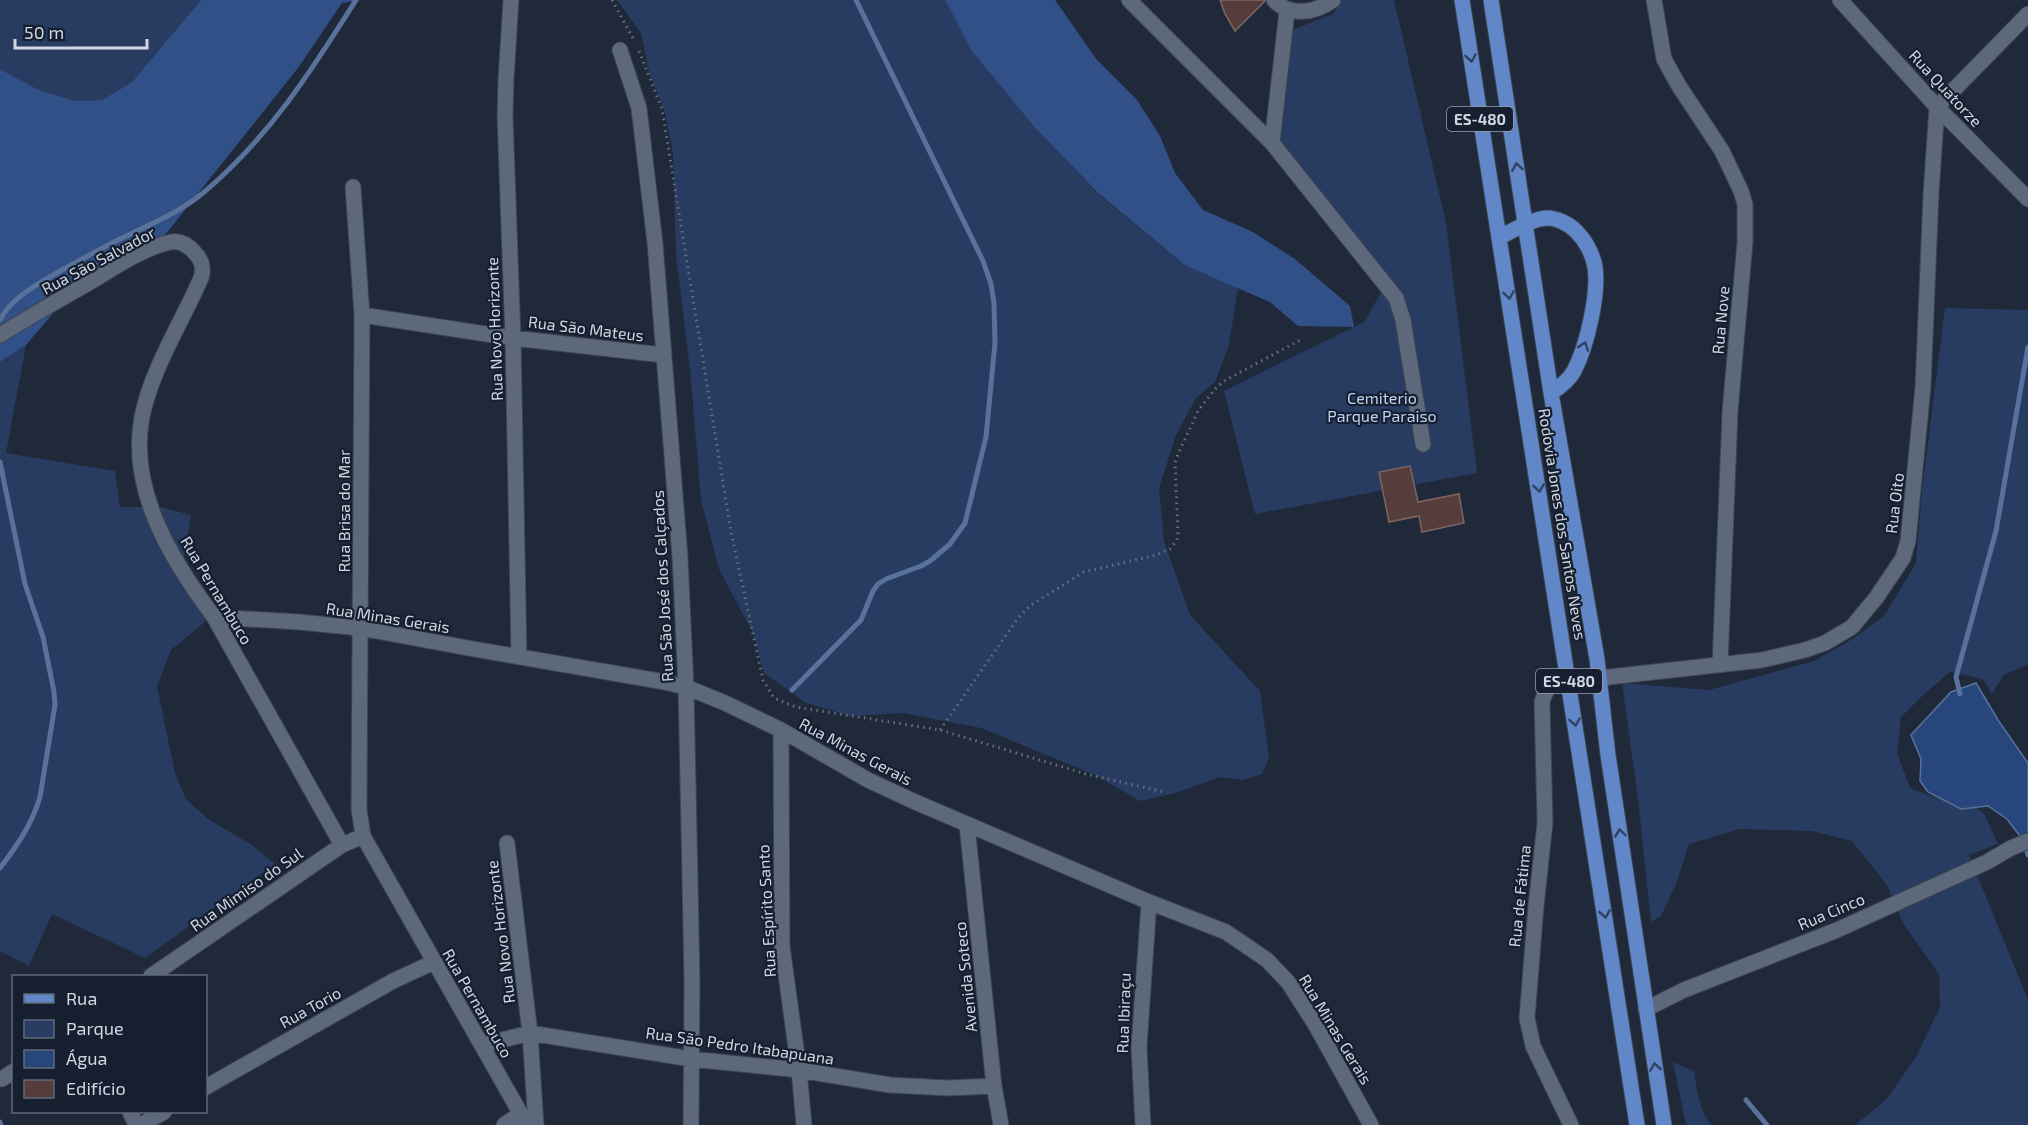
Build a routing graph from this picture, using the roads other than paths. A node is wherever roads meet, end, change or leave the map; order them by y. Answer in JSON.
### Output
{"nodes":[{"id":1,"x":512,"y":0,"type":"edge"},
{"id":2,"x":1129,"y":0,"type":"edge"},
{"id":3,"x":1274,"y":0,"type":"edge"},
{"id":4,"x":1333,"y":0,"type":"edge"},
{"id":5,"x":1462,"y":0,"type":"edge"},
{"id":6,"x":1491,"y":0,"type":"edge"},
{"id":7,"x":1654,"y":0,"type":"edge"},
{"id":8,"x":1840,"y":0,"type":"edge"},
{"id":9,"x":1287,"y":11,"type":"junction"},
{"id":10,"x":2028,"y":14,"type":"edge"},
{"id":11,"x":620,"y":50,"type":"dead end"},
{"id":12,"x":1937,"y":107,"type":"junction"},
{"id":13,"x":1272,"y":143,"type":"junction"},
{"id":14,"x":353,"y":187,"type":"dead end"},
{"id":15,"x":2028,"y":199,"type":"edge"},
{"id":16,"x":1526,"y":224,"type":"junction"},
{"id":17,"x":1500,"y":237,"type":"junction"},
{"id":18,"x":203,"y":272,"type":"joint"},
{"id":19,"x":362,"y":315,"type":"junction"},
{"id":20,"x":0,"y":335,"type":"edge"},
{"id":21,"x":513,"y":338,"type":"junction"},
{"id":22,"x":663,"y":355,"type":"junction"},
{"id":23,"x":1551,"y":393,"type":"junction"},
{"id":24,"x":1423,"y":444,"type":"dead end"},
{"id":25,"x":214,"y":617,"type":"junction"},
{"id":26,"x":360,"y":628,"type":"junction"},
{"id":27,"x":519,"y":657,"type":"junction"},
{"id":28,"x":1720,"y":666,"type":"junction"},
{"id":29,"x":1568,"y":675,"type":"junction"},
{"id":30,"x":1600,"y":678,"type":"junction"},
{"id":31,"x":686,"y":687,"type":"junction"},
{"id":32,"x":781,"y":730,"type":"junction"},
{"id":33,"x":967,"y":825,"type":"junction"},
{"id":34,"x":363,"y":836,"type":"junction"},
{"id":35,"x":2028,"y":841,"type":"edge"},
{"id":36,"x":507,"y":843,"type":"dead end"},
{"id":37,"x":342,"y":845,"type":"junction"},
{"id":38,"x":1149,"y":902,"type":"junction"},
{"id":39,"x":434,"y":962,"type":"junction"},
{"id":40,"x":153,"y":975,"type":"edge"},
{"id":41,"x":1646,"y":1009,"type":"junction"},
{"id":42,"x":530,"y":1033,"type":"junction"},
{"id":43,"x":482,"y":1046,"type":"junction"},
{"id":44,"x":691,"y":1059,"type":"junction"},
{"id":45,"x":799,"y":1070,"type":"junction"},
{"id":46,"x":994,"y":1086,"type":"junction"},
{"id":47,"x":207,"y":1087,"type":"edge"},
{"id":48,"x":162,"y":1113,"type":"edge"},
{"id":49,"x":523,"y":1120,"type":"edge"},
{"id":50,"x":139,"y":1125,"type":"edge"},
{"id":51,"x":504,"y":1125,"type":"edge"},
{"id":52,"x":536,"y":1125,"type":"edge"},
{"id":53,"x":692,"y":1125,"type":"edge"},
{"id":54,"x":804,"y":1125,"type":"edge"},
{"id":55,"x":1001,"y":1125,"type":"edge"},
{"id":56,"x":1143,"y":1125,"type":"edge"},
{"id":57,"x":1371,"y":1125,"type":"edge"},
{"id":58,"x":1571,"y":1125,"type":"edge"},
{"id":59,"x":1637,"y":1125,"type":"edge"},
{"id":60,"x":1664,"y":1125,"type":"edge"}],
"edges":[{"from":1,"to":21,"type":"street","name":"Rua Novo Horizonte"},
{"from":2,"to":13,"type":"street"},
{"from":3,"to":9,"type":"street"},
{"from":4,"to":9,"type":"street"},
{"from":5,"to":17,"type":"main road","name":"Rodovia Jones dos Santos Neves","number":"ES-480","one_way":true},
{"from":16,"to":6,"type":"main road","name":"Rodovia Jones dos Santos Neves","number":"ES-480","one_way":true},
{"from":7,"to":28,"type":"street","name":"Rua Nove"},
{"from":8,"to":12,"type":"street","name":"Rua Quatorze"},
{"from":9,"to":13,"type":"street"},
{"from":10,"to":12,"type":"street"},
{"from":11,"to":22,"type":"street","name":"Rua São José dos Calçados"},
{"from":12,"to":15,"type":"street","name":"Rua Quatorze"},
{"from":12,"to":28,"type":"street","name":"Rua Oito"},
{"from":13,"to":24,"type":"street"},
{"from":14,"to":19,"type":"street","name":"Rua Brisa do Mar"},
{"from":16,"to":17,"type":"main road"},
{"from":16,"to":23,"type":"main road","name":"Rodovia Jones dos Santos Neves","number":"ES-480"},
{"from":23,"to":16,"type":"main road","one_way":true},
{"from":17,"to":29,"type":"main road","name":"Rodovia Jones dos Santos Neves","number":"ES-480","one_way":true},
{"from":18,"to":20,"type":"street","name":"Rua São Salvador"},
{"from":18,"to":25,"type":"street","name":"Rua Pernambuco"},
{"from":19,"to":21,"type":"street","name":"Rua São Mateus"},
{"from":19,"to":26,"type":"street","name":"Rua Brisa do Mar"},
{"from":21,"to":22,"type":"street","name":"Rua São Mateus"},
{"from":21,"to":27,"type":"street","name":"Rua Novo Horizonte"},
{"from":22,"to":31,"type":"street","name":"Rua São José dos Calçados"},
{"from":23,"to":30,"type":"main road","name":"Rodovia Jones dos Santos Neves","number":"ES-480"},
{"from":25,"to":26,"type":"street","name":"Rua Minas Gerais"},
{"from":25,"to":37,"type":"street","name":"Rua Pernambuco"},
{"from":26,"to":27,"type":"street","name":"Rua Minas Gerais"},
{"from":26,"to":34,"type":"street","name":"Rua Brisa do Mar"},
{"from":27,"to":31,"type":"street","name":"Rua Minas Gerais"},
{"from":28,"to":30,"type":"street","name":"Rua Oito"},
{"from":29,"to":58,"type":"street","name":"Rua de Fátima"},
{"from":29,"to":59,"type":"main road","name":"Rodovia Jones dos Santos Neves","number":"ES-480","one_way":true},
{"from":41,"to":30,"type":"main road","name":"Rodovia Jones dos Santos Neves","number":"ES-480","one_way":true},
{"from":31,"to":32,"type":"street","name":"Rua Minas Gerais"},
{"from":31,"to":44,"type":"street","name":"Rua São José dos Calçados"},
{"from":32,"to":33,"type":"street","name":"Rua Minas Gerais"},
{"from":32,"to":45,"type":"street","name":"Rua Espírito Santo"},
{"from":33,"to":38,"type":"street","name":"Rua Minas Gerais"},
{"from":33,"to":46,"type":"street","name":"Avenida Soteco"},
{"from":34,"to":37,"type":"street","name":"Rua Mimiso do Sul"},
{"from":34,"to":39,"type":"street","name":"Rua Pernambuco"},
{"from":35,"to":41,"type":"street","name":"Rua Cinco"},
{"from":36,"to":42,"type":"street","name":"Rua Novo Horizonte"},
{"from":37,"to":40,"type":"street","name":"Rua Mimiso do Sul"},
{"from":38,"to":56,"type":"street","name":"Rua Ibiraçu"},
{"from":38,"to":57,"type":"street","name":"Rua Minas Gerais"},
{"from":39,"to":43,"type":"street","name":"Rua Pernambuco"},
{"from":39,"to":47,"type":"street","name":"Rua Torio"},
{"from":60,"to":41,"type":"main road","name":"Rodovia Jones dos Santos Neves","number":"ES-480","one_way":true},
{"from":42,"to":43,"type":"street","name":"Rua São Pedro Itabapuana"},
{"from":42,"to":44,"type":"street","name":"Rua São Pedro Itabapuana"},
{"from":42,"to":52,"type":"street","name":"Rua Novo Horizonte"},
{"from":43,"to":49,"type":"street","name":"Rua Pernambuco"},
{"from":44,"to":45,"type":"street","name":"Rua São Pedro Itabapuana"},
{"from":44,"to":53,"type":"street","name":"Rua São José dos Calçados"},
{"from":45,"to":46,"type":"street","name":"Rua São Pedro Itabapuana"},
{"from":45,"to":54,"type":"street","name":"Rua Espírito Santo"},
{"from":46,"to":55,"type":"street","name":"Avenida Soteco"},
{"from":48,"to":50,"type":"street"},
{"from":49,"to":51,"type":"street"}]}
